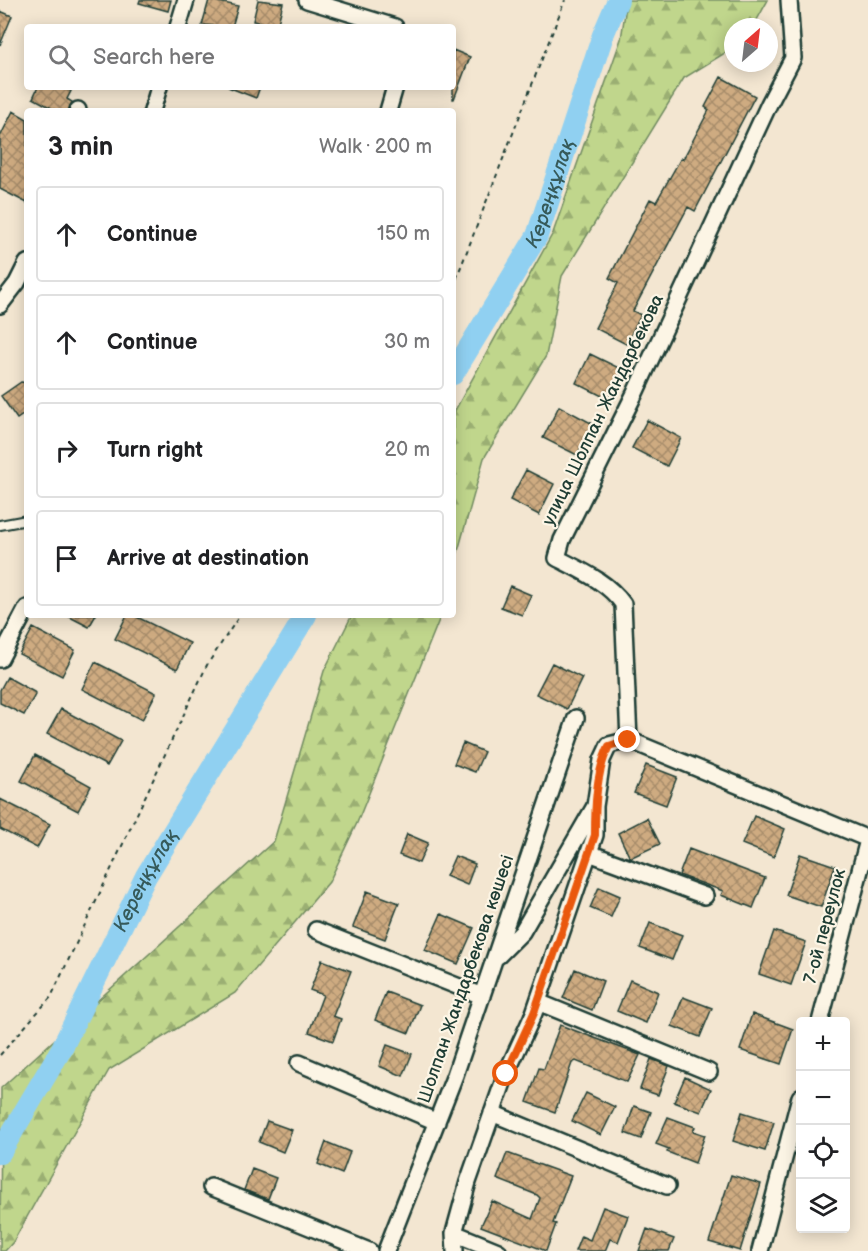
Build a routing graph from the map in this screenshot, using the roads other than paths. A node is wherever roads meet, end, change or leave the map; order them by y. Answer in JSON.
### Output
{"nodes":[{"id":1,"x":186,"y":0,"type":"edge"},
{"id":2,"x":307,"y":0,"type":"edge"},
{"id":3,"x":789,"y":0,"type":"edge"},
{"id":4,"x":178,"y":24,"type":"edge"},
{"id":5,"x":385,"y":24,"type":"edge"},
{"id":6,"x":158,"y":90,"type":"edge"},
{"id":7,"x":394,"y":90,"type":"edge"},
{"id":8,"x":153,"y":108,"type":"edge"},
{"id":9,"x":389,"y":108,"type":"edge"},
{"id":10,"x":24,"y":269,"type":"edge"},
{"id":11,"x":0,"y":305,"type":"edge"},
{"id":12,"x":24,"y":521,"type":"edge"},
{"id":13,"x":0,"y":525,"type":"edge"},
{"id":14,"x":24,"y":614,"type":"edge"},
{"id":15,"x":0,"y":659,"type":"edge"},
{"id":16,"x":576,"y":718,"type":"dead end"},
{"id":17,"x":628,"y":740,"type":"junction"},
{"id":18,"x":595,"y":806,"type":"junction"},
{"id":19,"x":868,"y":839,"type":"edge"},
{"id":20,"x":590,"y":853,"type":"junction"},
{"id":21,"x":705,"y":896,"type":"dead end"},
{"id":22,"x":316,"y":930,"type":"dead end"},
{"id":23,"x":496,"y":958,"type":"junction"},
{"id":24,"x":482,"y":996,"type":"junction"},
{"id":25,"x":538,"y":1002,"type":"junction"},
{"id":26,"x":821,"y":1017,"type":"edge"},
{"id":27,"x":299,"y":1063,"type":"dead end"},
{"id":28,"x":709,"y":1072,"type":"dead end"},
{"id":29,"x":492,"y":1113,"type":"junction"},
{"id":30,"x":796,"y":1116,"type":"edge"},
{"id":31,"x":437,"y":1122,"type":"junction"},
{"id":32,"x":667,"y":1186,"type":"dead end"},
{"id":33,"x":211,"y":1187,"type":"dead end"},
{"id":34,"x":454,"y":1233,"type":"junction"},
{"id":35,"x":369,"y":1251,"type":"edge"},
{"id":36,"x":386,"y":1251,"type":"edge"},
{"id":37,"x":454,"y":1251,"type":"edge"},
{"id":38,"x":498,"y":1251,"type":"edge"},
{"id":39,"x":760,"y":1251,"type":"edge"}],
"edges":[{"from":1,"to":4,"type":"street"},
{"from":2,"to":5,"type":"street"},
{"from":3,"to":17,"type":"street","name":"улица Шолпан Жандарбекова"},
{"from":6,"to":8,"type":"street"},
{"from":7,"to":9,"type":"street"},
{"from":10,"to":11,"type":"street"},
{"from":12,"to":13,"type":"lane"},
{"from":14,"to":15,"type":"street"},
{"from":16,"to":23,"type":"street","name":"Шолпан Жандарбекова көшесі"},
{"from":17,"to":18,"type":"street"},
{"from":17,"to":19,"type":"street"},
{"from":18,"to":20,"type":"street"},
{"from":18,"to":23,"type":"street"},
{"from":19,"to":26,"type":"street","name":"7-ой переулок"},
{"from":20,"to":21,"type":"street"},
{"from":20,"to":25,"type":"street"},
{"from":22,"to":24,"type":"street"},
{"from":23,"to":24,"type":"street","name":"Шолпан Жандарбекова көшесі"},
{"from":24,"to":31,"type":"street","name":"Шолпан Жандарбекова көшесі"},
{"from":25,"to":28,"type":"street"},
{"from":25,"to":29,"type":"street"},
{"from":27,"to":31,"type":"street"},
{"from":29,"to":32,"type":"street"},
{"from":29,"to":34,"type":"street"},
{"from":30,"to":39,"type":"street"},
{"from":31,"to":36,"type":"street","name":"Шолпан Жандарбекова көшесі"},
{"from":33,"to":35,"type":"street"},
{"from":34,"to":37,"type":"street"},
{"from":34,"to":38,"type":"street"}]}
